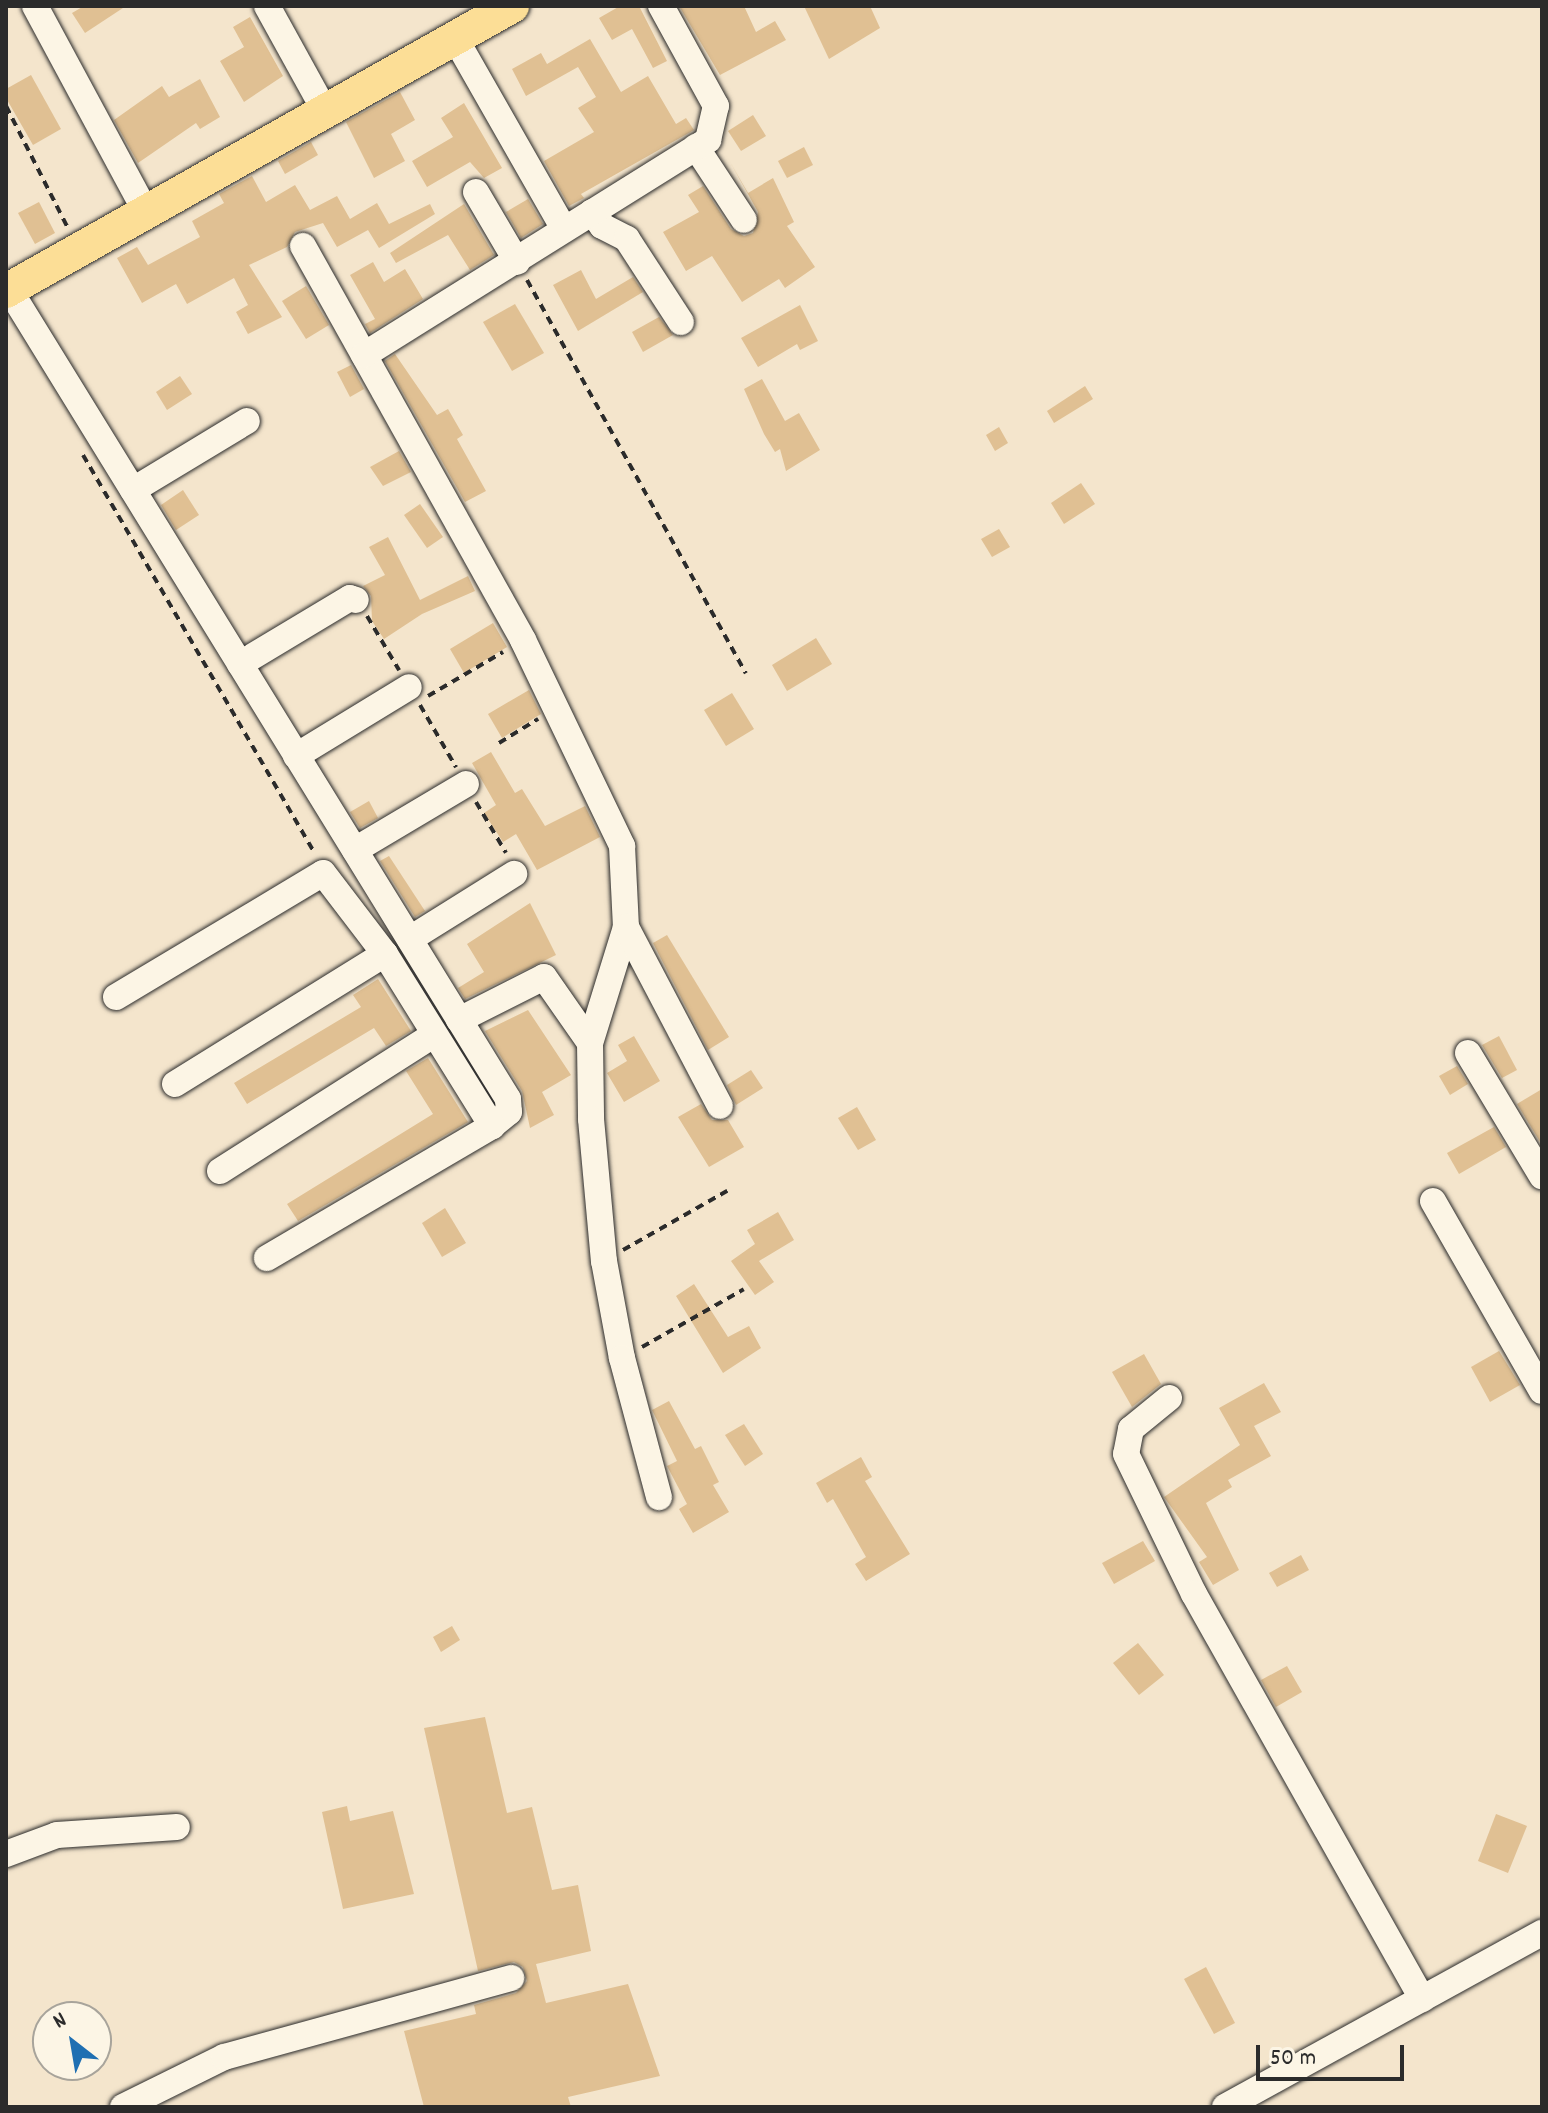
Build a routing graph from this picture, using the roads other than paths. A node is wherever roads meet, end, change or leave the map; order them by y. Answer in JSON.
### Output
{"nodes":[{"id":1,"x":35,"y":6,"type":"edge"},
{"id":2,"x":267,"y":6,"type":"edge"},
{"id":3,"x":512,"y":6,"type":"edge"},
{"id":4,"x":661,"y":6,"type":"edge"},
{"id":5,"x":455,"y":38,"type":"junction"},
{"id":6,"x":325,"y":111,"type":"junction"},
{"id":7,"x":696,"y":147,"type":"junction"},
{"id":8,"x":476,"y":192,"type":"dead end"},
{"id":9,"x":146,"y":212,"type":"junction"},
{"id":10,"x":592,"y":212,"type":"junction"},
{"id":11,"x":744,"y":220,"type":"dead end"},
{"id":12,"x":564,"y":229,"type":"junction"},
{"id":13,"x":303,"y":246,"type":"dead end"},
{"id":14,"x":517,"y":262,"type":"junction"},
{"id":15,"x":8,"y":290,"type":"edge"},
{"id":16,"x":681,"y":322,"type":"dead end"},
{"id":17,"x":364,"y":355,"type":"junction"},
{"id":18,"x":247,"y":421,"type":"dead end"},
{"id":19,"x":133,"y":490,"type":"junction"},
{"id":20,"x":356,"y":600,"type":"road end"},
{"id":21,"x":240,"y":664,"type":"junction"},
{"id":22,"x":414,"y":695,"type":"road end"},
{"id":23,"x":296,"y":756,"type":"junction"},
{"id":24,"x":466,"y":784,"type":"road end"},
{"id":25,"x":355,"y":850,"type":"junction"},
{"id":26,"x":514,"y":874,"type":"road end"},
{"id":27,"x":626,"y":927,"type":"junction"},
{"id":28,"x":410,"y":939,"type":"junction"},
{"id":29,"x":385,"y":954,"type":"junction"},
{"id":30,"x":116,"y":997,"type":"dead end"},
{"id":31,"x":459,"y":1020,"type":"junction"},
{"id":32,"x":432,"y":1036,"type":"junction"},
{"id":33,"x":590,"y":1043,"type":"junction"},
{"id":34,"x":1468,"y":1053,"type":"dead end"},
{"id":35,"x":175,"y":1084,"type":"dead end"},
{"id":36,"x":720,"y":1106,"type":"dead end"},
{"id":37,"x":492,"y":1126,"type":"junction"},
{"id":38,"x":220,"y":1171,"type":"dead end"},
{"id":39,"x":1542,"y":1176,"type":"edge"},
{"id":40,"x":1433,"y":1201,"type":"dead end"},
{"id":41,"x":267,"y":1258,"type":"dead end"},
{"id":42,"x":1542,"y":1391,"type":"edge"},
{"id":43,"x":1169,"y":1398,"type":"dead end"},
{"id":44,"x":659,"y":1497,"type":"dead end"},
{"id":45,"x":177,"y":1827,"type":"dead end"},
{"id":46,"x":6,"y":1854,"type":"edge"},
{"id":47,"x":1542,"y":1933,"type":"edge"},
{"id":48,"x":511,"y":1978,"type":"dead end"},
{"id":49,"x":1422,"y":1999,"type":"junction"},
{"id":50,"x":123,"y":2107,"type":"edge"},
{"id":51,"x":1225,"y":2107,"type":"edge"}],
"edges":[{"from":1,"to":9,"type":"street"},
{"from":2,"to":6,"type":"street"},
{"from":3,"to":5,"type":"main road"},
{"from":4,"to":7,"type":"street"},
{"from":5,"to":6,"type":"main road"},
{"from":5,"to":12,"type":"street"},
{"from":6,"to":9,"type":"main road"},
{"from":7,"to":10,"type":"street"},
{"from":7,"to":11,"type":"street"},
{"from":8,"to":14,"type":"street"},
{"from":9,"to":15,"type":"main road"},
{"from":10,"to":12,"type":"street"},
{"from":10,"to":16,"type":"street"},
{"from":12,"to":14,"type":"street"},
{"from":13,"to":17,"type":"street"},
{"from":14,"to":17,"type":"street"},
{"from":15,"to":19,"type":"street"},
{"from":17,"to":27,"type":"street"},
{"from":18,"to":19,"type":"street"},
{"from":19,"to":21,"type":"street"},
{"from":20,"to":21,"type":"street"},
{"from":21,"to":23,"type":"street"},
{"from":22,"to":23,"type":"street"},
{"from":23,"to":25,"type":"street"},
{"from":24,"to":25,"type":"street"},
{"from":25,"to":28,"type":"street"},
{"from":26,"to":28,"type":"street"},
{"from":27,"to":33,"type":"street"},
{"from":27,"to":36,"type":"street"},
{"from":28,"to":31,"type":"street"},
{"from":29,"to":30,"type":"street"},
{"from":29,"to":32,"type":"street"},
{"from":29,"to":35,"type":"street"},
{"from":31,"to":33,"type":"street"},
{"from":31,"to":37,"type":"street"},
{"from":32,"to":37,"type":"street"},
{"from":32,"to":38,"type":"street"},
{"from":33,"to":44,"type":"street"},
{"from":34,"to":39,"type":"street"},
{"from":37,"to":41,"type":"street"},
{"from":40,"to":42,"type":"street"},
{"from":43,"to":49,"type":"street"},
{"from":45,"to":46,"type":"street"},
{"from":47,"to":49,"type":"street"},
{"from":48,"to":50,"type":"street"},
{"from":49,"to":51,"type":"street"}]}
